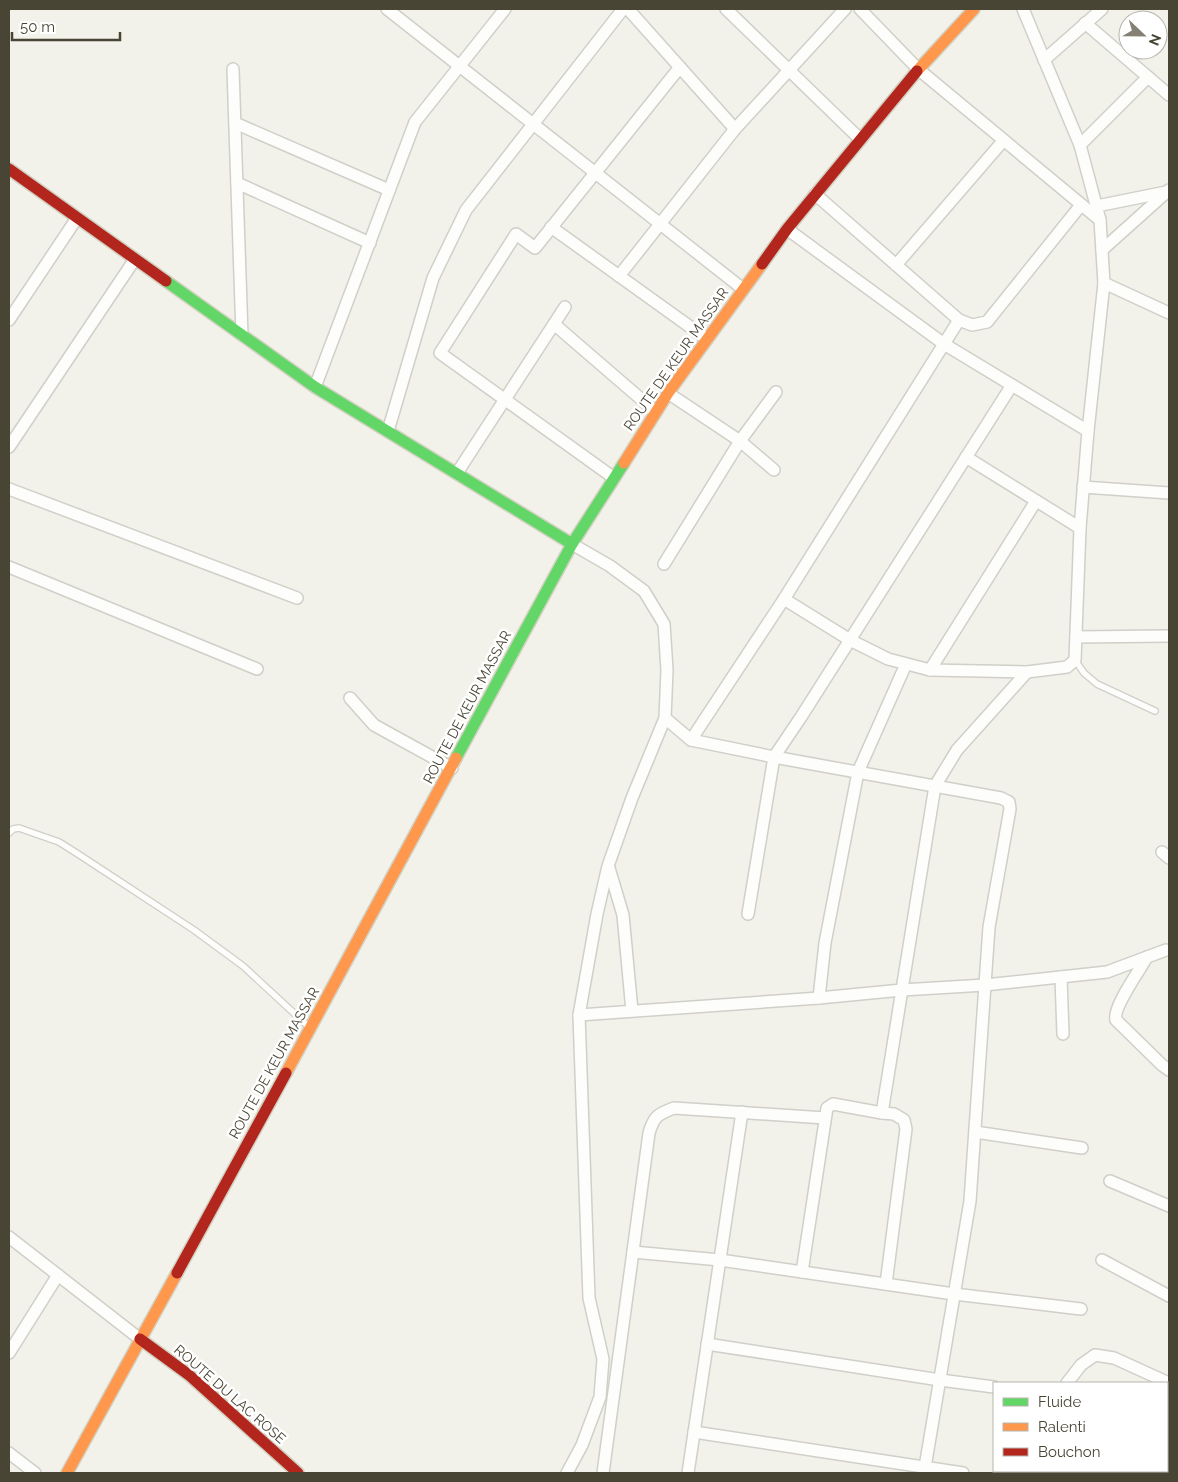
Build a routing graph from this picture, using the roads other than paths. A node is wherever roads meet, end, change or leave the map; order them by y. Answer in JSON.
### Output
{"nodes":[{"id":1,"x":505,"y":9,"type":"edge"},
{"id":2,"x":623,"y":9,"type":"edge"},
{"id":3,"x":628,"y":9,"type":"edge"},
{"id":4,"x":726,"y":9,"type":"edge"},
{"id":5,"x":845,"y":9,"type":"edge"},
{"id":6,"x":860,"y":9,"type":"edge"},
{"id":7,"x":974,"y":9,"type":"edge"},
{"id":8,"x":1023,"y":9,"type":"edge"},
{"id":9,"x":1102,"y":9,"type":"edge"},
{"id":10,"x":393,"y":11,"type":"edge"},
{"id":11,"x":1085,"y":23,"type":"junction"},
{"id":12,"x":1044,"y":60,"type":"junction"},
{"id":13,"x":460,"y":66,"type":"junction"},
{"id":14,"x":680,"y":68,"type":"junction"},
{"id":15,"x":233,"y":69,"type":"dead end"},
{"id":16,"x":918,"y":69,"type":"junction"},
{"id":17,"x":789,"y":70,"type":"junction"},
{"id":18,"x":1148,"y":77,"type":"junction"},
{"id":19,"x":1169,"y":95,"type":"edge"},
{"id":20,"x":235,"y":123,"type":"junction"},
{"id":21,"x":533,"y":124,"type":"junction"},
{"id":22,"x":735,"y":128,"type":"junction"},
{"id":23,"x":860,"y":139,"type":"junction"},
{"id":24,"x":1002,"y":141,"type":"junction"},
{"id":25,"x":1080,"y":145,"type":"junction"},
{"id":26,"x":10,"y":172,"type":"edge"},
{"id":27,"x":596,"y":173,"type":"junction"},
{"id":28,"x":237,"y":183,"type":"junction"},
{"id":29,"x":390,"y":190,"type":"junction"},
{"id":30,"x":1169,"y":191,"type":"edge"},
{"id":31,"x":815,"y":194,"type":"junction"},
{"id":32,"x":1082,"y":205,"type":"junction"},
{"id":33,"x":1097,"y":206,"type":"junction"},
{"id":34,"x":77,"y":218,"type":"junction"},
{"id":35,"x":1100,"y":220,"type":"junction"},
{"id":36,"x":660,"y":224,"type":"junction"},
{"id":37,"x":551,"y":228,"type":"junction"},
{"id":38,"x":787,"y":229,"type":"junction"},
{"id":39,"x":370,"y":243,"type":"junction"},
{"id":40,"x":1102,"y":250,"type":"junction"},
{"id":41,"x":135,"y":259,"type":"junction"},
{"id":42,"x":896,"y":265,"type":"junction"},
{"id":43,"x":619,"y":276,"type":"junction"},
{"id":44,"x":1104,"y":282,"type":"junction"},
{"id":45,"x":743,"y":289,"type":"junction"},
{"id":46,"x":565,"y":307,"type":"dead end"},
{"id":47,"x":1167,"y":309,"type":"edge"},
{"id":48,"x":9,"y":320,"type":"edge"},
{"id":49,"x":959,"y":320,"type":"junction"},
{"id":50,"x":554,"y":324,"type":"junction"},
{"id":51,"x":242,"y":335,"type":"junction"},
{"id":52,"x":707,"y":339,"type":"junction"},
{"id":53,"x":944,"y":344,"type":"junction"},
{"id":54,"x":1012,"y":385,"type":"junction"},
{"id":55,"x":315,"y":386,"type":"junction"},
{"id":56,"x":776,"y":392,"type":"dead end"},
{"id":57,"x":668,"y":393,"type":"junction"},
{"id":58,"x":505,"y":400,"type":"junction"},
{"id":59,"x":656,"y":412,"type":"junction"},
{"id":60,"x":388,"y":431,"type":"junction"},
{"id":61,"x":1088,"y":431,"type":"junction"},
{"id":62,"x":740,"y":441,"type":"junction"},
{"id":63,"x":10,"y":443,"type":"edge"},
{"id":64,"x":966,"y":457,"type":"junction"},
{"id":65,"x":774,"y":470,"type":"dead end"},
{"id":66,"x":457,"y":473,"type":"junction"},
{"id":67,"x":614,"y":478,"type":"junction"},
{"id":68,"x":1083,"y":487,"type":"junction"},
{"id":69,"x":9,"y":489,"type":"edge"},
{"id":70,"x":1169,"y":493,"type":"edge"},
{"id":71,"x":1036,"y":501,"type":"junction"},
{"id":72,"x":1080,"y":528,"type":"junction"},
{"id":73,"x":572,"y":544,"type":"junction"},
{"id":74,"x":664,"y":564,"type":"dead end"},
{"id":75,"x":9,"y":567,"type":"edge"},
{"id":76,"x":297,"y":598,"type":"dead end"},
{"id":77,"x":784,"y":599,"type":"junction"},
{"id":78,"x":1169,"y":636,"type":"edge"},
{"id":79,"x":1076,"y":637,"type":"junction"},
{"id":80,"x":850,"y":640,"type":"junction"},
{"id":81,"x":1075,"y":660,"type":"junction"},
{"id":82,"x":906,"y":664,"type":"junction"},
{"id":83,"x":256,"y":669,"type":"dead end"},
{"id":84,"x":930,"y":670,"type":"junction"},
{"id":85,"x":1027,"y":672,"type":"junction"},
{"id":86,"x":350,"y":698,"type":"dead end"},
{"id":87,"x":1155,"y":711,"type":"dead end"},
{"id":88,"x":665,"y":718,"type":"junction"},
{"id":89,"x":691,"y":740,"type":"junction"},
{"id":90,"x":774,"y":757,"type":"junction"},
{"id":91,"x":452,"y":768,"type":"junction"},
{"id":92,"x":858,"y":772,"type":"junction"},
{"id":93,"x":935,"y":786,"type":"junction"},
{"id":94,"x":9,"y":833,"type":"edge"},
{"id":95,"x":608,"y":866,"type":"junction"},
{"id":96,"x":748,"y":914,"type":"dead end"},
{"id":97,"x":1168,"y":949,"type":"edge"},
{"id":98,"x":1147,"y":957,"type":"junction"},
{"id":99,"x":1062,"y":977,"type":"junction"},
{"id":100,"x":985,"y":985,"type":"junction"},
{"id":101,"x":902,"y":990,"type":"junction"},
{"id":102,"x":818,"y":998,"type":"junction"},
{"id":103,"x":632,"y":1011,"type":"junction"},
{"id":104,"x":579,"y":1015,"type":"junction"},
{"id":105,"x":310,"y":1028,"type":"junction"},
{"id":106,"x":1062,"y":1034,"type":"dead end"},
{"id":107,"x":1169,"y":1070,"type":"edge"},
{"id":108,"x":742,"y":1112,"type":"junction"},
{"id":109,"x":882,"y":1112,"type":"junction"},
{"id":110,"x":825,"y":1118,"type":"junction"},
{"id":111,"x":975,"y":1132,"type":"junction"},
{"id":112,"x":1082,"y":1148,"type":"dead end"},
{"id":113,"x":1110,"y":1181,"type":"dead end"},
{"id":114,"x":1169,"y":1206,"type":"edge"},
{"id":115,"x":9,"y":1237,"type":"edge"},
{"id":116,"x":633,"y":1252,"type":"junction"},
{"id":117,"x":720,"y":1260,"type":"junction"},
{"id":118,"x":1102,"y":1260,"type":"dead end"},
{"id":119,"x":802,"y":1272,"type":"junction"},
{"id":120,"x":58,"y":1275,"type":"junction"},
{"id":121,"x":886,"y":1284,"type":"junction"},
{"id":122,"x":954,"y":1294,"type":"junction"},
{"id":123,"x":1169,"y":1296,"type":"edge"},
{"id":124,"x":1081,"y":1308,"type":"dead end"},
{"id":125,"x":140,"y":1339,"type":"junction"},
{"id":126,"x":707,"y":1344,"type":"junction"},
{"id":127,"x":9,"y":1352,"type":"edge"},
{"id":128,"x":940,"y":1380,"type":"junction"},
{"id":129,"x":1069,"y":1382,"type":"edge"},
{"id":130,"x":1167,"y":1382,"type":"edge"},
{"id":131,"x":993,"y":1387,"type":"edge"},
{"id":132,"x":694,"y":1432,"type":"junction"},
{"id":133,"x":9,"y":1453,"type":"edge"},
{"id":134,"x":924,"y":1470,"type":"edge"},
{"id":135,"x":35,"y":1473,"type":"edge"},
{"id":136,"x":67,"y":1473,"type":"edge"},
{"id":137,"x":298,"y":1473,"type":"edge"},
{"id":138,"x":567,"y":1473,"type":"edge"},
{"id":139,"x":603,"y":1473,"type":"edge"},
{"id":140,"x":688,"y":1473,"type":"edge"},
{"id":141,"x":963,"y":1473,"type":"edge"}],
"edges":[{"from":1,"to":13,"type":"street"},
{"from":2,"to":21,"type":"street"},
{"from":3,"to":14,"type":"street"},
{"from":4,"to":17,"type":"street"},
{"from":5,"to":17,"type":"street"},
{"from":6,"to":16,"type":"street"},
{"from":7,"to":16,"type":"main road","name":"ROUTE DE KEUR MASSAR"},
{"from":8,"to":12,"type":"street"},
{"from":9,"to":11,"type":"street"},
{"from":10,"to":13,"type":"street"},
{"from":11,"to":12,"type":"street"},
{"from":11,"to":18,"type":"street"},
{"from":12,"to":25,"type":"street"},
{"from":13,"to":21,"type":"street"},
{"from":13,"to":29,"type":"street"},
{"from":14,"to":22,"type":"street"},
{"from":14,"to":27,"type":"street"},
{"from":15,"to":20,"type":"street"},
{"from":16,"to":23,"type":"main road","name":"ROUTE DE KEUR MASSAR"},
{"from":16,"to":24,"type":"street"},
{"from":17,"to":22,"type":"street"},
{"from":17,"to":23,"type":"street"},
{"from":18,"to":19,"type":"street"},
{"from":18,"to":25,"type":"street"},
{"from":20,"to":28,"type":"street"},
{"from":20,"to":29,"type":"street"},
{"from":21,"to":27,"type":"street"},
{"from":21,"to":60,"type":"street"},
{"from":22,"to":36,"type":"street"},
{"from":23,"to":31,"type":"main road","name":"ROUTE DE KEUR MASSAR"},
{"from":24,"to":32,"type":"street"},
{"from":24,"to":42,"type":"street"},
{"from":25,"to":33,"type":"street"},
{"from":26,"to":34,"type":"main road"},
{"from":27,"to":36,"type":"street"},
{"from":27,"to":37,"type":"street"},
{"from":28,"to":39,"type":"street"},
{"from":28,"to":51,"type":"street"},
{"from":29,"to":39,"type":"street"},
{"from":30,"to":33,"type":"street"},
{"from":30,"to":40,"type":"street"},
{"from":31,"to":38,"type":"main road","name":"ROUTE DE KEUR MASSAR"},
{"from":31,"to":42,"type":"street"},
{"from":32,"to":35,"type":"street"},
{"from":32,"to":49,"type":"street"},
{"from":33,"to":35,"type":"street"},
{"from":34,"to":41,"type":"main road"},
{"from":34,"to":48,"type":"street"},
{"from":35,"to":40,"type":"street"},
{"from":36,"to":43,"type":"street"},
{"from":36,"to":45,"type":"street"},
{"from":37,"to":43,"type":"street"},
{"from":37,"to":58,"type":"street"},
{"from":38,"to":45,"type":"main road","name":"ROUTE DE KEUR MASSAR"},
{"from":38,"to":53,"type":"street"},
{"from":39,"to":55,"type":"street"},
{"from":40,"to":44,"type":"street"},
{"from":41,"to":51,"type":"main road"},
{"from":41,"to":63,"type":"street"},
{"from":42,"to":49,"type":"street"},
{"from":43,"to":52,"type":"street"},
{"from":44,"to":47,"type":"street"},
{"from":44,"to":61,"type":"street"},
{"from":45,"to":52,"type":"main road","name":"ROUTE DE KEUR MASSAR"},
{"from":46,"to":50,"type":"street"},
{"from":49,"to":53,"type":"street"},
{"from":50,"to":58,"type":"street"},
{"from":50,"to":59,"type":"street"},
{"from":51,"to":55,"type":"main road"},
{"from":52,"to":57,"type":"main road","name":"ROUTE DE KEUR MASSAR"},
{"from":53,"to":54,"type":"street"},
{"from":53,"to":77,"type":"street"},
{"from":54,"to":61,"type":"street"},
{"from":54,"to":64,"type":"street"},
{"from":55,"to":60,"type":"main road"},
{"from":56,"to":62,"type":"street"},
{"from":57,"to":59,"type":"main road","name":"ROUTE DE KEUR MASSAR"},
{"from":57,"to":62,"type":"street"},
{"from":58,"to":66,"type":"street"},
{"from":58,"to":67,"type":"street"},
{"from":59,"to":67,"type":"main road","name":"ROUTE DE KEUR MASSAR"},
{"from":60,"to":66,"type":"main road"},
{"from":61,"to":68,"type":"street"},
{"from":62,"to":65,"type":"street"},
{"from":62,"to":74,"type":"street"},
{"from":64,"to":71,"type":"street"},
{"from":64,"to":80,"type":"street"},
{"from":66,"to":73,"type":"main road"},
{"from":67,"to":73,"type":"main road","name":"ROUTE DE KEUR MASSAR"},
{"from":68,"to":70,"type":"street"},
{"from":68,"to":72,"type":"street"},
{"from":69,"to":76,"type":"street"},
{"from":71,"to":72,"type":"street"},
{"from":71,"to":84,"type":"street"},
{"from":72,"to":79,"type":"street"},
{"from":73,"to":88,"type":"street"},
{"from":73,"to":91,"type":"main road","name":"ROUTE DE KEUR MASSAR"},
{"from":75,"to":83,"type":"street"},
{"from":77,"to":80,"type":"street"},
{"from":77,"to":89,"type":"street"},
{"from":78,"to":79,"type":"street"},
{"from":79,"to":81,"type":"street"},
{"from":80,"to":82,"type":"street"},
{"from":80,"to":90,"type":"street"},
{"from":81,"to":85,"type":"street"},
{"from":81,"to":87,"type":"lane"},
{"from":82,"to":84,"type":"street"},
{"from":82,"to":92,"type":"street"},
{"from":84,"to":85,"type":"street"},
{"from":85,"to":93,"type":"street"},
{"from":86,"to":91,"type":"street"},
{"from":88,"to":89,"type":"street"},
{"from":88,"to":95,"type":"street"},
{"from":89,"to":90,"type":"street"},
{"from":90,"to":92,"type":"street"},
{"from":90,"to":96,"type":"street"},
{"from":91,"to":105,"type":"main road","name":"ROUTE DE KEUR MASSAR"},
{"from":92,"to":93,"type":"street"},
{"from":92,"to":102,"type":"street"},
{"from":93,"to":100,"type":"street"},
{"from":93,"to":101,"type":"street"},
{"from":94,"to":105,"type":"lane"},
{"from":95,"to":103,"type":"street"},
{"from":95,"to":104,"type":"street"},
{"from":97,"to":98,"type":"street"},
{"from":98,"to":99,"type":"street"},
{"from":98,"to":107,"type":"street"},
{"from":99,"to":100,"type":"street"},
{"from":99,"to":106,"type":"street"},
{"from":100,"to":101,"type":"street"},
{"from":100,"to":111,"type":"street"},
{"from":101,"to":102,"type":"street"},
{"from":101,"to":109,"type":"street"},
{"from":102,"to":103,"type":"street"},
{"from":103,"to":104,"type":"street"},
{"from":104,"to":138,"type":"street"},
{"from":105,"to":125,"type":"main road","name":"ROUTE DE KEUR MASSAR"},
{"from":108,"to":110,"type":"street"},
{"from":108,"to":116,"type":"street"},
{"from":108,"to":117,"type":"street"},
{"from":109,"to":110,"type":"street"},
{"from":109,"to":121,"type":"street"},
{"from":110,"to":119,"type":"street"},
{"from":111,"to":112,"type":"street"},
{"from":111,"to":122,"type":"street"},
{"from":113,"to":114,"type":"street"},
{"from":115,"to":120,"type":"street"},
{"from":116,"to":117,"type":"street"},
{"from":116,"to":139,"type":"street"},
{"from":117,"to":119,"type":"street"},
{"from":117,"to":126,"type":"street"},
{"from":118,"to":123,"type":"street"},
{"from":119,"to":121,"type":"street"},
{"from":120,"to":125,"type":"street"},
{"from":120,"to":127,"type":"street"},
{"from":121,"to":122,"type":"street"},
{"from":122,"to":124,"type":"street"},
{"from":122,"to":128,"type":"street"},
{"from":125,"to":136,"type":"main road","name":"ROUTE DE KEUR MASSAR"},
{"from":125,"to":137,"type":"main road","name":"ROUTE DU LAC ROSE"},
{"from":126,"to":128,"type":"street"},
{"from":126,"to":132,"type":"street"},
{"from":128,"to":131,"type":"street"},
{"from":128,"to":134,"type":"street"},
{"from":129,"to":130,"type":"street"},
{"from":132,"to":134,"type":"street"},
{"from":132,"to":140,"type":"street"},
{"from":133,"to":135,"type":"street"},
{"from":134,"to":141,"type":"street"}]}
